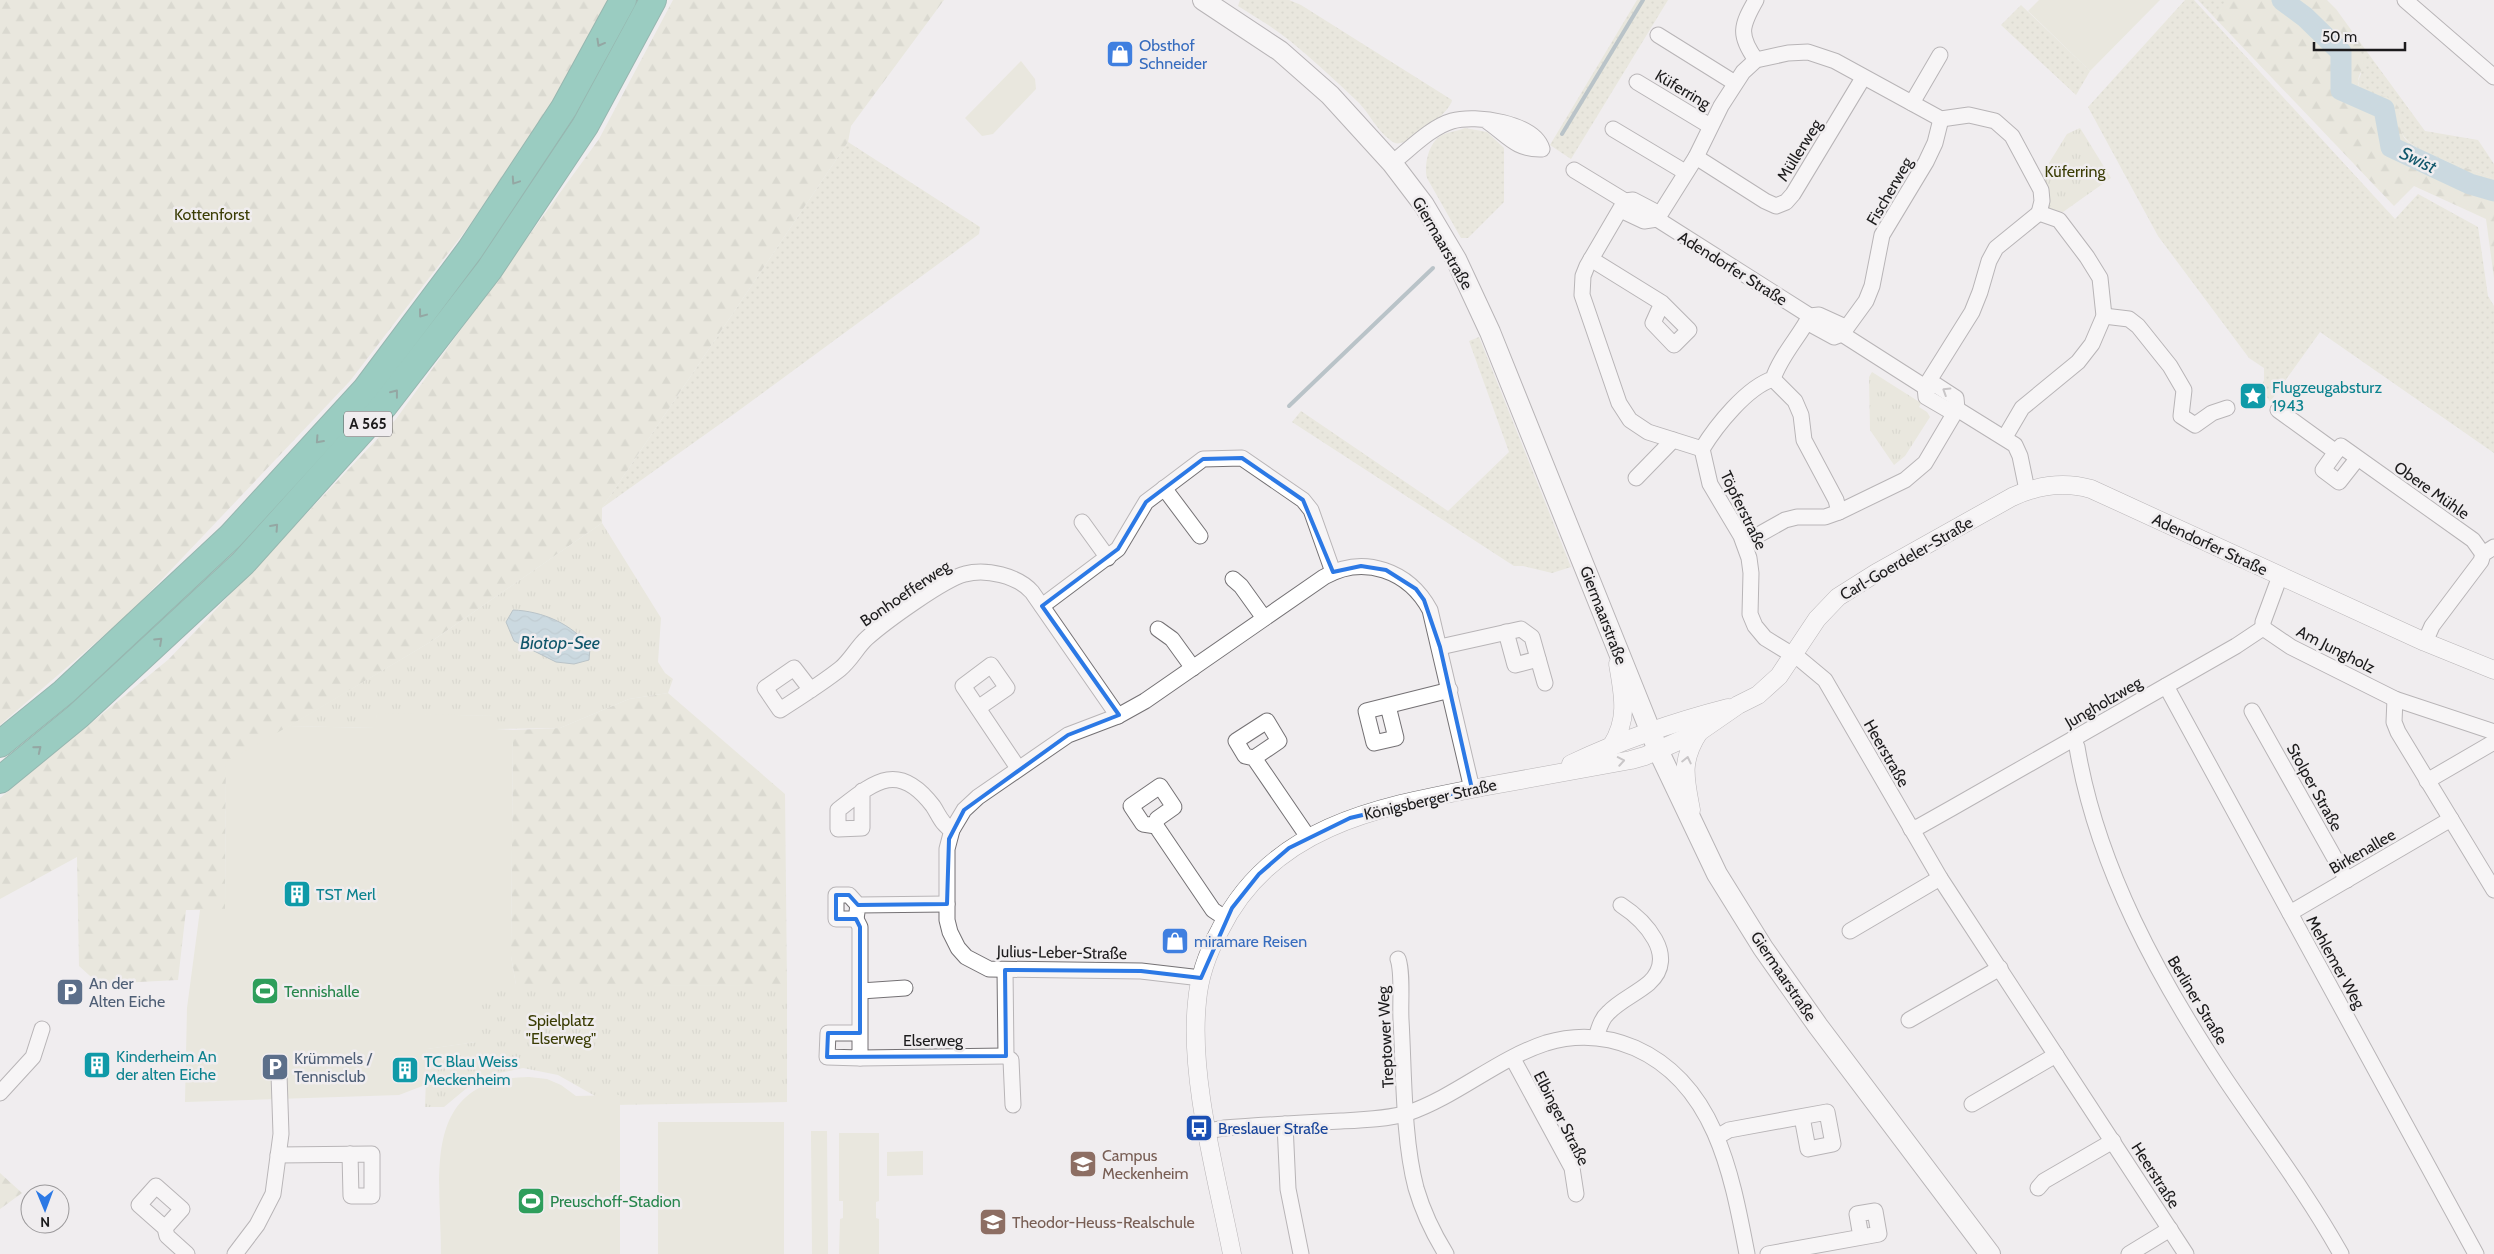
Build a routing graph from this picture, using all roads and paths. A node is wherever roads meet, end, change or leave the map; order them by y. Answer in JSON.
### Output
{"nodes":[{"id":1,"x":623,"y":0,"type":"edge"},
{"id":2,"x":653,"y":0,"type":"edge"},
{"id":3,"x":1203,"y":0,"type":"edge"},
{"id":4,"x":1756,"y":0,"type":"edge"},
{"id":5,"x":2405,"y":0,"type":"edge"},
{"id":6,"x":1658,"y":35,"type":"dead end"},
{"id":7,"x":1940,"y":55,"type":"dead end"},
{"id":8,"x":1756,"y":60,"type":"junction"},
{"id":9,"x":2494,"y":77,"type":"edge"},
{"id":10,"x":1862,"y":78,"type":"junction"},
{"id":11,"x":1637,"y":82,"type":"dead end"},
{"id":12,"x":1735,"y":83,"type":"junction"},
{"id":13,"x":1912,"y":103,"type":"junction"},
{"id":14,"x":1941,"y":119,"type":"junction"},
{"id":15,"x":1487,"y":121,"type":"dead end"},
{"id":16,"x":1710,"y":126,"type":"junction"},
{"id":17,"x":1613,"y":128,"type":"dead end"},
{"id":18,"x":1696,"y":157,"type":"junction"},
{"id":19,"x":1392,"y":163,"type":"junction"},
{"id":20,"x":1574,"y":170,"type":"dead end"},
{"id":21,"x":1685,"y":172,"type":"junction"},
{"id":22,"x":1625,"y":202,"type":"junction"},
{"id":23,"x":2039,"y":213,"type":"junction"},
{"id":24,"x":1656,"y":219,"type":"junction"},
{"id":25,"x":1591,"y":259,"type":"junction"},
{"id":26,"x":1662,"y":303,"type":"dead end"},
{"id":27,"x":1810,"y":316,"type":"junction"},
{"id":28,"x":2104,"y":316,"type":"junction"},
{"id":29,"x":1842,"y":334,"type":"junction"},
{"id":30,"x":1773,"y":379,"type":"junction"},
{"id":31,"x":1925,"y":387,"type":"junction"},
{"id":32,"x":2227,"y":408,"type":"dead end"},
{"id":33,"x":1957,"y":409,"type":"junction"},
{"id":34,"x":2278,"y":410,"type":"dead end"},
{"id":35,"x":2005,"y":437,"type":"junction"},
{"id":36,"x":1673,"y":440,"type":"junction"},
{"id":37,"x":1702,"y":449,"type":"junction"},
{"id":38,"x":2336,"y":452,"type":"junction"},
{"id":39,"x":2357,"y":459,"type":"junction"},
{"id":40,"x":1636,"y":478,"type":"dead end"},
{"id":41,"x":1164,"y":488,"type":"junction"},
{"id":42,"x":2027,"y":490,"type":"junction"},
{"id":43,"x":1839,"y":512,"type":"junction"},
{"id":44,"x":1082,"y":522,"type":"dead end"},
{"id":45,"x":1200,"y":536,"type":"dead end"},
{"id":46,"x":1744,"y":543,"type":"junction"},
{"id":47,"x":2488,"y":551,"type":"edge"},
{"id":48,"x":1108,"y":558,"type":"junction"},
{"id":49,"x":1333,"y":572,"type":"junction"},
{"id":50,"x":2280,"y":576,"type":"junction"},
{"id":51,"x":1233,"y":579,"type":"dead end"},
{"id":52,"x":1042,"y":606,"type":"junction"},
{"id":53,"x":1264,"y":618,"type":"junction"},
{"id":54,"x":2263,"y":628,"type":"junction"},
{"id":55,"x":1158,"y":629,"type":"dead end"},
{"id":56,"x":1506,"y":632,"type":"junction"},
{"id":57,"x":2425,"y":642,"type":"junction"},
{"id":58,"x":1440,"y":647,"type":"junction"},
{"id":59,"x":1616,"y":647,"type":"junction"},
{"id":60,"x":1794,"y":655,"type":"junction"},
{"id":61,"x":1538,"y":659,"type":"junction"},
{"id":62,"x":1193,"y":668,"type":"junction"},
{"id":63,"x":2494,"y":670,"type":"edge"},
{"id":64,"x":1545,"y":683,"type":"dead end"},
{"id":65,"x":2166,"y":686,"type":"junction"},
{"id":66,"x":810,"y":690,"type":"dead end"},
{"id":67,"x":1450,"y":690,"type":"junction"},
{"id":68,"x":2395,"y":699,"type":"junction"},
{"id":69,"x":1738,"y":705,"type":"junction"},
{"id":70,"x":1388,"y":706,"type":"dead end"},
{"id":71,"x":978,"y":708,"type":"dead end"},
{"id":72,"x":2252,"y":711,"type":"dead end"},
{"id":73,"x":1118,"y":716,"type":"junction"},
{"id":74,"x":1650,"y":732,"type":"junction"},
{"id":75,"x":1699,"y":732,"type":"junction"},
{"id":76,"x":2494,"y":732,"type":"edge"},
{"id":77,"x":2074,"y":739,"type":"junction"},
{"id":78,"x":2494,"y":742,"type":"edge"},
{"id":79,"x":0,"y":744,"type":"edge"},
{"id":80,"x":1612,"y":745,"type":"junction"},
{"id":81,"x":1658,"y":750,"type":"junction"},
{"id":82,"x":1254,"y":758,"type":"dead end"},
{"id":83,"x":1018,"y":768,"type":"junction"},
{"id":84,"x":1556,"y":772,"type":"junction"},
{"id":85,"x":0,"y":780,"type":"edge"},
{"id":86,"x":2427,"y":781,"type":"junction"},
{"id":87,"x":1472,"y":789,"type":"junction"},
{"id":88,"x":862,"y":791,"type":"dead end"},
{"id":89,"x":2451,"y":819,"type":"junction"},
{"id":90,"x":1694,"y":825,"type":"junction"},
{"id":91,"x":1156,"y":826,"type":"dead end"},
{"id":92,"x":1911,"y":829,"type":"junction"},
{"id":93,"x":952,"y":830,"type":"junction"},
{"id":94,"x":1308,"y":836,"type":"junction"},
{"id":95,"x":1940,"y":878,"type":"junction"},
{"id":96,"x":2347,"y":880,"type":"junction"},
{"id":97,"x":2494,"y":890,"type":"edge"},
{"id":98,"x":947,"y":904,"type":"junction"},
{"id":99,"x":1621,"y":905,"type":"dead end"},
{"id":100,"x":2290,"y":913,"type":"junction"},
{"id":101,"x":1225,"y":918,"type":"junction"},
{"id":102,"x":1850,"y":931,"type":"dead end"},
{"id":103,"x":1398,"y":959,"type":"dead end"},
{"id":104,"x":2000,"y":968,"type":"junction"},
{"id":105,"x":1005,"y":970,"type":"junction"},
{"id":106,"x":1201,"y":978,"type":"junction"},
{"id":107,"x":905,"y":988,"type":"dead end"},
{"id":108,"x":861,"y":991,"type":"junction"},
{"id":109,"x":1909,"y":1020,"type":"dead end"},
{"id":110,"x":42,"y":1029,"type":"dead end"},
{"id":111,"x":860,"y":1033,"type":"junction"},
{"id":112,"x":1596,"y":1037,"type":"junction"},
{"id":113,"x":2056,"y":1055,"type":"junction"},
{"id":114,"x":1006,"y":1056,"type":"junction"},
{"id":115,"x":860,"y":1058,"type":"junction"},
{"id":116,"x":1513,"y":1059,"type":"junction"},
{"id":117,"x":279,"y":1074,"type":"dead end"},
{"id":118,"x":0,"y":1093,"type":"edge"},
{"id":119,"x":1972,"y":1104,"type":"dead end"},
{"id":120,"x":1013,"y":1105,"type":"dead end"},
{"id":121,"x":1407,"y":1113,"type":"junction"},
{"id":122,"x":1802,"y":1117,"type":"dead end"},
{"id":123,"x":1285,"y":1124,"type":"junction"},
{"id":124,"x":1208,"y":1131,"type":"junction"},
{"id":125,"x":1717,"y":1137,"type":"junction"},
{"id":126,"x":2113,"y":1141,"type":"junction"},
{"id":127,"x":350,"y":1154,"type":"dead end"},
{"id":128,"x":278,"y":1155,"type":"junction"},
{"id":129,"x":2038,"y":1188,"type":"dead end"},
{"id":130,"x":1576,"y":1194,"type":"dead end"},
{"id":131,"x":165,"y":1228,"type":"dead end"},
{"id":132,"x":2170,"y":1228,"type":"junction"},
{"id":133,"x":1861,"y":1237,"type":"dead end"},
{"id":134,"x":187,"y":1254,"type":"edge"},
{"id":135,"x":235,"y":1254,"type":"edge"},
{"id":136,"x":1232,"y":1254,"type":"edge"},
{"id":137,"x":1301,"y":1254,"type":"edge"},
{"id":138,"x":1446,"y":1254,"type":"edge"},
{"id":139,"x":1747,"y":1254,"type":"edge"},
{"id":140,"x":1768,"y":1254,"type":"edge"},
{"id":141,"x":1990,"y":1254,"type":"edge"},
{"id":142,"x":2129,"y":1254,"type":"edge"},
{"id":143,"x":2186,"y":1254,"type":"edge"},
{"id":144,"x":2342,"y":1254,"type":"edge"},
{"id":145,"x":2476,"y":1254,"type":"edge"}],
"edges":[{"from":1,"to":79,"type":"highway","number":"A 565","one_way":true},
{"from":85,"to":2,"type":"highway","number":"A 565","one_way":true},
{"from":3,"to":19,"type":"main road","name":"Giermaarstraße"},
{"from":4,"to":8,"type":"street"},
{"from":5,"to":9,"type":"street"},
{"from":6,"to":12,"type":"street","name":"Küferring"},
{"from":7,"to":13,"type":"street"},
{"from":8,"to":10,"type":"street"},
{"from":8,"to":12,"type":"street","name":"Küferring"},
{"from":10,"to":13,"type":"street"},
{"from":10,"to":18,"type":"street","name":"Müllerweg"},
{"from":11,"to":16,"type":"street","name":"Küferring"},
{"from":12,"to":16,"type":"street","name":"Küferring"},
{"from":13,"to":14,"type":"street"},
{"from":14,"to":23,"type":"street"},
{"from":14,"to":29,"type":"street","name":"Fischerweg"},
{"from":15,"to":19,"type":"street"},
{"from":16,"to":18,"type":"street","name":"Küferring"},
{"from":17,"to":21,"type":"street"},
{"from":18,"to":21,"type":"street","name":"Küferring"},
{"from":19,"to":59,"type":"main road","name":"Giermaarstraße"},
{"from":20,"to":22,"type":"street","name":"Adendorfer Straße"},
{"from":21,"to":24,"type":"street","name":"Küferring"},
{"from":22,"to":24,"type":"street","name":"Adendorfer Straße"},
{"from":22,"to":25,"type":"street"},
{"from":23,"to":28,"type":"street"},
{"from":23,"to":31,"type":"street"},
{"from":24,"to":27,"type":"street","name":"Adendorfer Straße"},
{"from":25,"to":26,"type":"street"},
{"from":25,"to":36,"type":"street"},
{"from":27,"to":29,"type":"street","name":"Adendorfer Straße"},
{"from":27,"to":30,"type":"street"},
{"from":28,"to":32,"type":"street"},
{"from":28,"to":35,"type":"street"},
{"from":29,"to":31,"type":"street","name":"Adendorfer Straße"},
{"from":30,"to":37,"type":"street"},
{"from":30,"to":43,"type":"street"},
{"from":31,"to":33,"type":"street","name":"Adendorfer Straße"},
{"from":33,"to":35,"type":"street","name":"Adendorfer Straße"},
{"from":33,"to":43,"type":"street"},
{"from":34,"to":38,"type":"street","name":"Obere Mühle"},
{"from":35,"to":42,"type":"street","name":"Adendorfer Straße"},
{"from":36,"to":37,"type":"street"},
{"from":36,"to":40,"type":"street"},
{"from":37,"to":46,"type":"street","name":"Töpferstraße"},
{"from":38,"to":39,"type":"street","name":"Obere Mühle"},
{"from":38,"to":39,"type":"street"},
{"from":39,"to":47,"type":"street","name":"Obere Mühle"},
{"from":41,"to":45,"type":"street"},
{"from":41,"to":48,"type":"street"},
{"from":41,"to":49,"type":"street"},
{"from":42,"to":50,"type":"street","name":"Adendorfer Straße"},
{"from":42,"to":60,"type":"street","name":"Carl-Goerdeler-Straße"},
{"from":43,"to":46,"type":"street"},
{"from":44,"to":48,"type":"street"},
{"from":46,"to":60,"type":"street","name":"Töpferstraße"},
{"from":47,"to":57,"type":"street","name":"Obere Mühle"},
{"from":48,"to":52,"type":"street"},
{"from":49,"to":53,"type":"street","name":"Julius-Leber-Straße"},
{"from":49,"to":58,"type":"street","name":"Julius-Leber-Straße"},
{"from":50,"to":54,"type":"street"},
{"from":50,"to":57,"type":"street","name":"Adendorfer Straße"},
{"from":51,"to":53,"type":"street"},
{"from":52,"to":66,"type":"street","name":"Bonhoefferweg"},
{"from":52,"to":73,"type":"street","name":"Bonhoefferweg"},
{"from":53,"to":62,"type":"street","name":"Julius-Leber-Straße"},
{"from":54,"to":65,"type":"street","name":"Jungholzweg"},
{"from":54,"to":68,"type":"street","name":"Am Jungholz"},
{"from":55,"to":62,"type":"street"},
{"from":56,"to":58,"type":"street"},
{"from":56,"to":61,"type":"street"},
{"from":56,"to":61,"type":"street"},
{"from":57,"to":63,"type":"street","name":"Adendorfer Straße"},
{"from":58,"to":67,"type":"street","name":"Julius-Leber-Straße"},
{"from":59,"to":74,"type":"main road","name":"Giermaarstraße"},
{"from":59,"to":80,"type":"street"},
{"from":60,"to":69,"type":"street","name":"Carl-Goerdeler-Straße"},
{"from":60,"to":92,"type":"street","name":"Heerstraße"},
{"from":61,"to":64,"type":"street"},
{"from":62,"to":73,"type":"street","name":"Julius-Leber-Straße"},
{"from":65,"to":77,"type":"street","name":"Jungholzweg"},
{"from":65,"to":100,"type":"street","name":"Mehlemer Weg"},
{"from":67,"to":70,"type":"street"},
{"from":67,"to":87,"type":"street","name":"Julius-Leber-Straße"},
{"from":68,"to":76,"type":"street","name":"Am Jungholz"},
{"from":68,"to":86,"type":"street"},
{"from":69,"to":74,"type":"street","name":"Carl-Goerdeler-Straße"},
{"from":69,"to":75,"type":"street","name":"Carl-Goerdeler-Straße"},
{"from":71,"to":83,"type":"street"},
{"from":72,"to":96,"type":"street","name":"Stolper Straße"},
{"from":73,"to":83,"type":"street","name":"Julius-Leber-Straße"},
{"from":74,"to":80,"type":"street","name":"Königsberger Straße"},
{"from":74,"to":81,"type":"main road","name":"Giermaarstraße"},
{"from":75,"to":81,"type":"street","name":"Carl-Goerdeler-Straße"},
{"from":90,"to":75,"type":"street","one_way":true},
{"from":77,"to":92,"type":"street","name":"Jungholzweg"},
{"from":77,"to":144,"type":"street","name":"Berliner Straße"},
{"from":78,"to":86,"type":"street"},
{"from":80,"to":84,"type":"street","name":"Königsberger Straße"},
{"from":84,"to":81,"type":"street","name":"Königsberger Straße","one_way":true},
{"from":81,"to":90,"type":"main road","name":"Giermaarstraße"},
{"from":82,"to":94,"type":"street"},
{"from":83,"to":93,"type":"street","name":"Julius-Leber-Straße"},
{"from":84,"to":87,"type":"street","name":"Königsberger Straße"},
{"from":86,"to":89,"type":"street"},
{"from":87,"to":94,"type":"street","name":"Königsberger Straße"},
{"from":88,"to":93,"type":"street"},
{"from":89,"to":96,"type":"street","name":"Birkenallee"},
{"from":89,"to":97,"type":"street"},
{"from":90,"to":141,"type":"main road","name":"Giermaarstraße"},
{"from":91,"to":101,"type":"street"},
{"from":92,"to":95,"type":"street","name":"Heerstraße"},
{"from":93,"to":98,"type":"street","name":"Julius-Leber-Straße"},
{"from":94,"to":101,"type":"street","name":"Königsberger Straße"},
{"from":95,"to":102,"type":"street"},
{"from":95,"to":104,"type":"street","name":"Heerstraße"},
{"from":96,"to":100,"type":"street","name":"Birkenallee"},
{"from":98,"to":105,"type":"street","name":"Julius-Leber-Straße"},
{"from":98,"to":108,"type":"street"},
{"from":99,"to":112,"type":"street"},
{"from":100,"to":145,"type":"street","name":"Mehlemer Weg"},
{"from":101,"to":106,"type":"street","name":"Königsberger Straße"},
{"from":103,"to":121,"type":"street","name":"Treptower Weg"},
{"from":104,"to":109,"type":"street"},
{"from":104,"to":113,"type":"street","name":"Heerstraße"},
{"from":105,"to":106,"type":"street","name":"Julius-Leber-Straße"},
{"from":105,"to":114,"type":"street"},
{"from":106,"to":124,"type":"street","name":"Königsberger Straße"},
{"from":107,"to":108,"type":"street"},
{"from":108,"to":111,"type":"street"},
{"from":110,"to":118,"type":"street"},
{"from":111,"to":115,"type":"street"},
{"from":111,"to":115,"type":"street","name":"Elserweg"},
{"from":112,"to":116,"type":"street"},
{"from":112,"to":125,"type":"street"},
{"from":113,"to":119,"type":"street"},
{"from":113,"to":126,"type":"street","name":"Heerstraße"},
{"from":114,"to":115,"type":"street","name":"Elserweg"},
{"from":114,"to":120,"type":"street"},
{"from":116,"to":121,"type":"street"},
{"from":116,"to":130,"type":"street","name":"Elbinger Straße"},
{"from":117,"to":128,"type":"street"},
{"from":121,"to":123,"type":"street"},
{"from":121,"to":138,"type":"street","name":"Treptower Weg"},
{"from":122,"to":125,"type":"street"},
{"from":123,"to":124,"type":"street"},
{"from":123,"to":137,"type":"street"},
{"from":124,"to":136,"type":"street","name":"Königsberger Straße"},
{"from":125,"to":139,"type":"street"},
{"from":126,"to":129,"type":"street","name":"Heerstraße"},
{"from":126,"to":132,"type":"street","name":"Heerstraße"},
{"from":127,"to":128,"type":"street"},
{"from":128,"to":135,"type":"street"},
{"from":131,"to":134,"type":"street"},
{"from":132,"to":142,"type":"street","name":"Heerstraße"},
{"from":132,"to":143,"type":"street","name":"Heerstraße"},
{"from":133,"to":140,"type":"street"}]}
